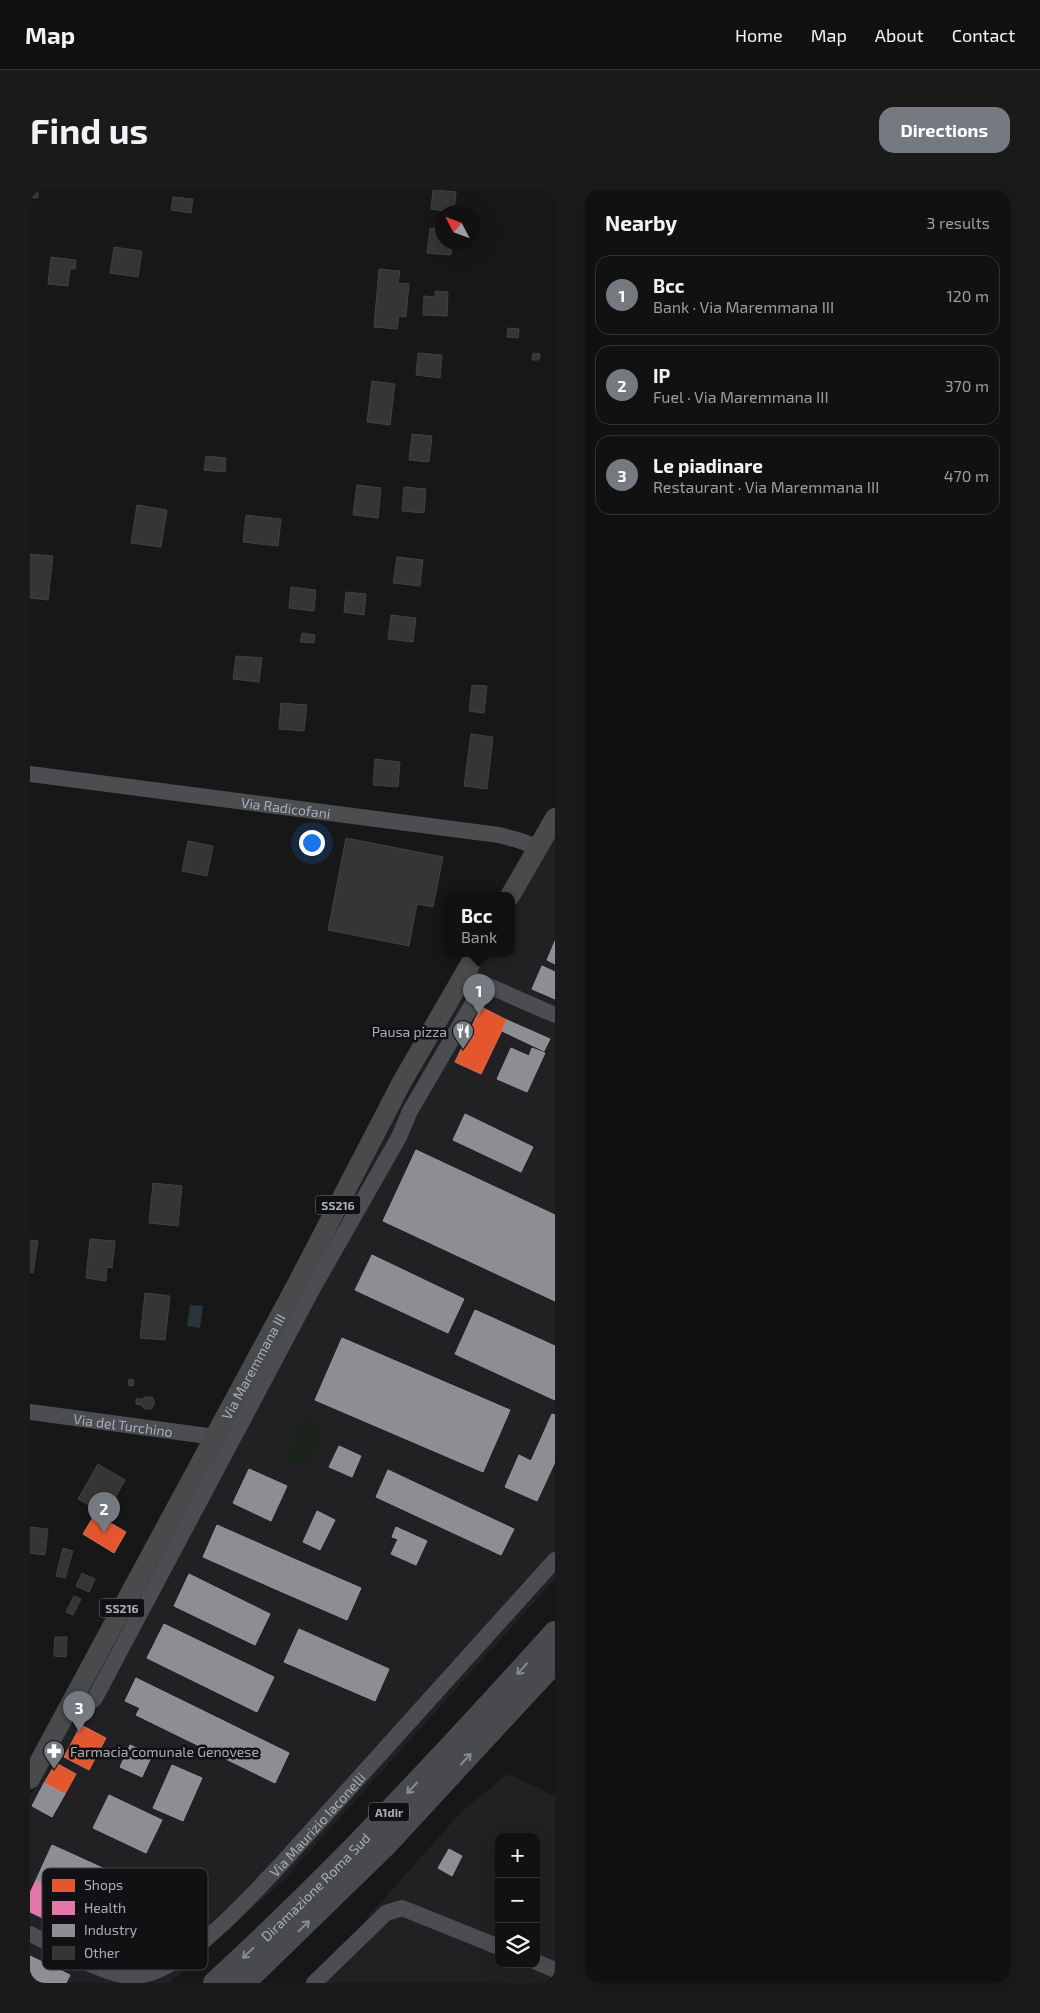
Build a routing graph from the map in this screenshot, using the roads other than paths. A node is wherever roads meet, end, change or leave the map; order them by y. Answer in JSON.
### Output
{"nodes":[{"id":1,"x":30,"y":774,"type":"edge"},
{"id":2,"x":554,"y":824,"type":"edge"},
{"id":3,"x":538,"y":848,"type":"junction"},
{"id":4,"x":512,"y":892,"type":"edge"},
{"id":5,"x":474,"y":957,"type":"edge"},
{"id":6,"x":464,"y":975,"type":"junction"},
{"id":7,"x":484,"y":984,"type":"junction"},
{"id":8,"x":555,"y":1015,"type":"edge"},
{"id":9,"x":30,"y":1412,"type":"edge"},
{"id":10,"x":215,"y":1437,"type":"junction"},
{"id":11,"x":555,"y":1560,"type":"edge"},
{"id":12,"x":555,"y":1633,"type":"edge"},
{"id":13,"x":555,"y":1661,"type":"edge"},
{"id":14,"x":69,"y":1707,"type":"junction"},
{"id":15,"x":30,"y":1779,"type":"edge"},
{"id":16,"x":30,"y":1934,"type":"edge"},
{"id":17,"x":208,"y":1934,"type":"edge"},
{"id":18,"x":42,"y":1939,"type":"edge"},
{"id":19,"x":495,"y":1944,"type":"edge"},
{"id":20,"x":540,"y":1964,"type":"edge"},
{"id":21,"x":111,"y":1970,"type":"edge"},
{"id":22,"x":156,"y":1970,"type":"edge"},
{"id":23,"x":555,"y":1970,"type":"edge"},
{"id":24,"x":215,"y":1983,"type":"edge"},
{"id":25,"x":244,"y":1983,"type":"edge"},
{"id":26,"x":314,"y":1983,"type":"edge"}],
"edges":[{"from":1,"to":3,"type":"street","name":"Via Radicofani"},
{"from":2,"to":3,"type":"main road"},
{"from":3,"to":4,"type":"main road"},
{"from":5,"to":6,"type":"main road","name":"Via Maremmana III","number":"SS216"},
{"from":6,"to":7,"type":"street"},
{"from":6,"to":10,"type":"main road","name":"Via Maremmana III","number":"SS216"},
{"from":7,"to":8,"type":"street"},
{"from":7,"to":14,"type":"street"},
{"from":9,"to":10,"type":"street","name":"Via del Turchino"},
{"from":10,"to":14,"type":"main road","name":"Via Maremmana III","number":"SS216"},
{"from":11,"to":17,"type":"street","name":"Via Maurizio Iaconelli"},
{"from":12,"to":24,"type":"highway","name":"Diramazione Roma Sud","number":"A1dir","one_way":true},
{"from":25,"to":13,"type":"highway","name":"Diramazione Roma Sud","number":"A1dir","one_way":true},
{"from":14,"to":15,"type":"main road","name":"Via Maremmana III","number":"SS216"},
{"from":16,"to":18,"type":"street","name":"Via Maurizio Iaconelli"},
{"from":19,"to":26,"type":"street"},
{"from":20,"to":23,"type":"street"},
{"from":21,"to":22,"type":"street","name":"Via Maurizio Iaconelli"}]}
